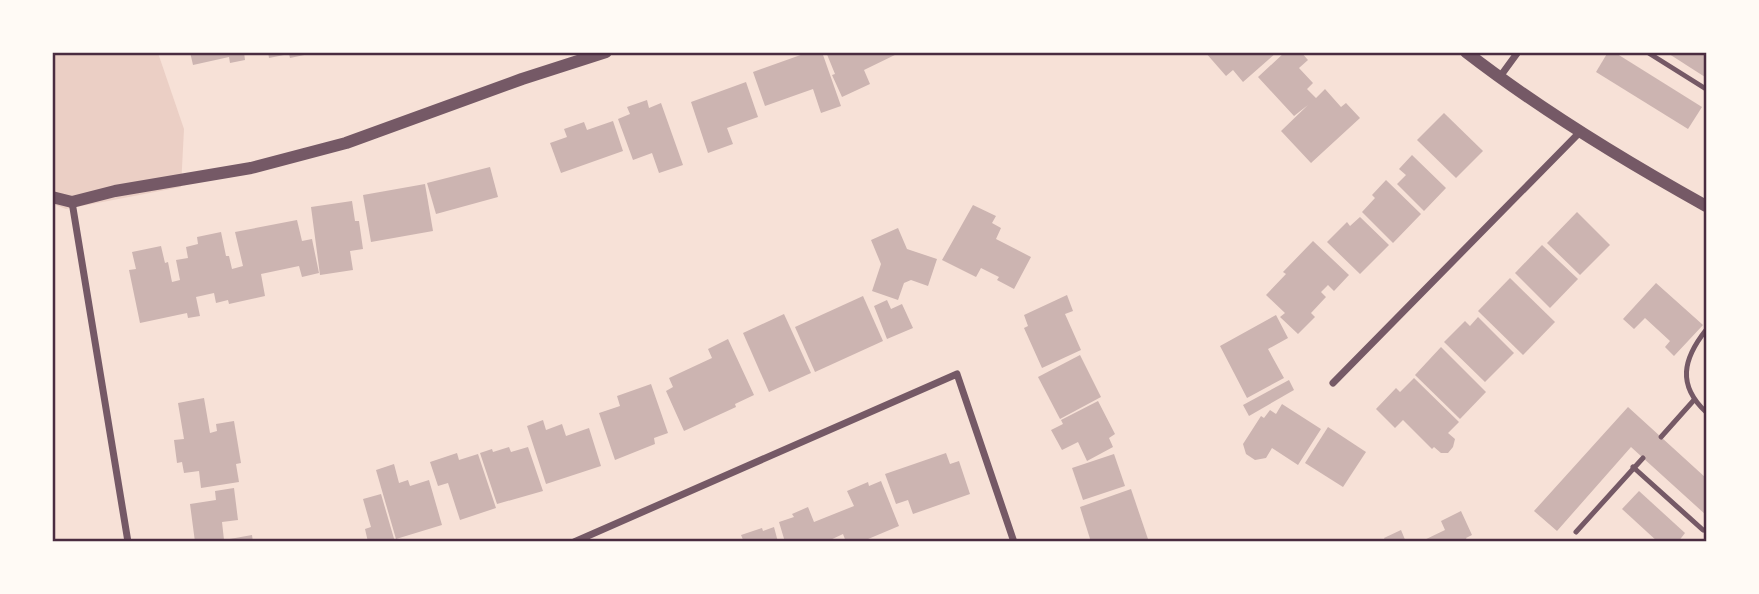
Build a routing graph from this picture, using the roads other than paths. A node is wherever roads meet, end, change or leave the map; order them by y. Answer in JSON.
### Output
{"nodes":[{"id":1,"x":606,"y":52,"type":"edge"},
{"id":2,"x":1466,"y":52,"type":"edge"},
{"id":3,"x":1518,"y":52,"type":"edge"},
{"id":4,"x":1647,"y":52,"type":"edge"},
{"id":5,"x":1499,"y":78,"type":"junction"},
{"id":6,"x":1706,"y":89,"type":"edge"},
{"id":7,"x":1580,"y":132,"type":"junction"},
{"id":8,"x":52,"y":197,"type":"edge"},
{"id":9,"x":72,"y":202,"type":"junction"},
{"id":10,"x":1706,"y":206,"type":"edge"},
{"id":11,"x":1706,"y":330,"type":"edge"},
{"id":12,"x":1333,"y":383,"type":"dead end"},
{"id":13,"x":1694,"y":400,"type":"junction"},
{"id":14,"x":1706,"y":412,"type":"edge"},
{"id":15,"x":1661,"y":437,"type":"dead end"},
{"id":16,"x":1643,"y":458,"type":"dead end"},
{"id":17,"x":1633,"y":467,"type":"junction"},
{"id":18,"x":1703,"y":530,"type":"dead end"},
{"id":19,"x":1576,"y":532,"type":"dead end"},
{"id":20,"x":128,"y":541,"type":"edge"},
{"id":21,"x":574,"y":541,"type":"edge"},
{"id":22,"x":1014,"y":541,"type":"edge"}],
"edges":[{"from":1,"to":9,"type":"street"},
{"from":2,"to":5,"type":"street"},
{"from":3,"to":5,"type":"street"},
{"from":4,"to":6,"type":"lane"},
{"from":5,"to":7,"type":"street"},
{"from":7,"to":10,"type":"street"},
{"from":7,"to":12,"type":"street"},
{"from":8,"to":9,"type":"street"},
{"from":9,"to":20,"type":"street"},
{"from":11,"to":13,"type":"lane"},
{"from":13,"to":14,"type":"lane"},
{"from":13,"to":15,"type":"lane"},
{"from":16,"to":17,"type":"lane"},
{"from":17,"to":18,"type":"lane"},
{"from":17,"to":19,"type":"lane"},
{"from":21,"to":22,"type":"street"}]}
